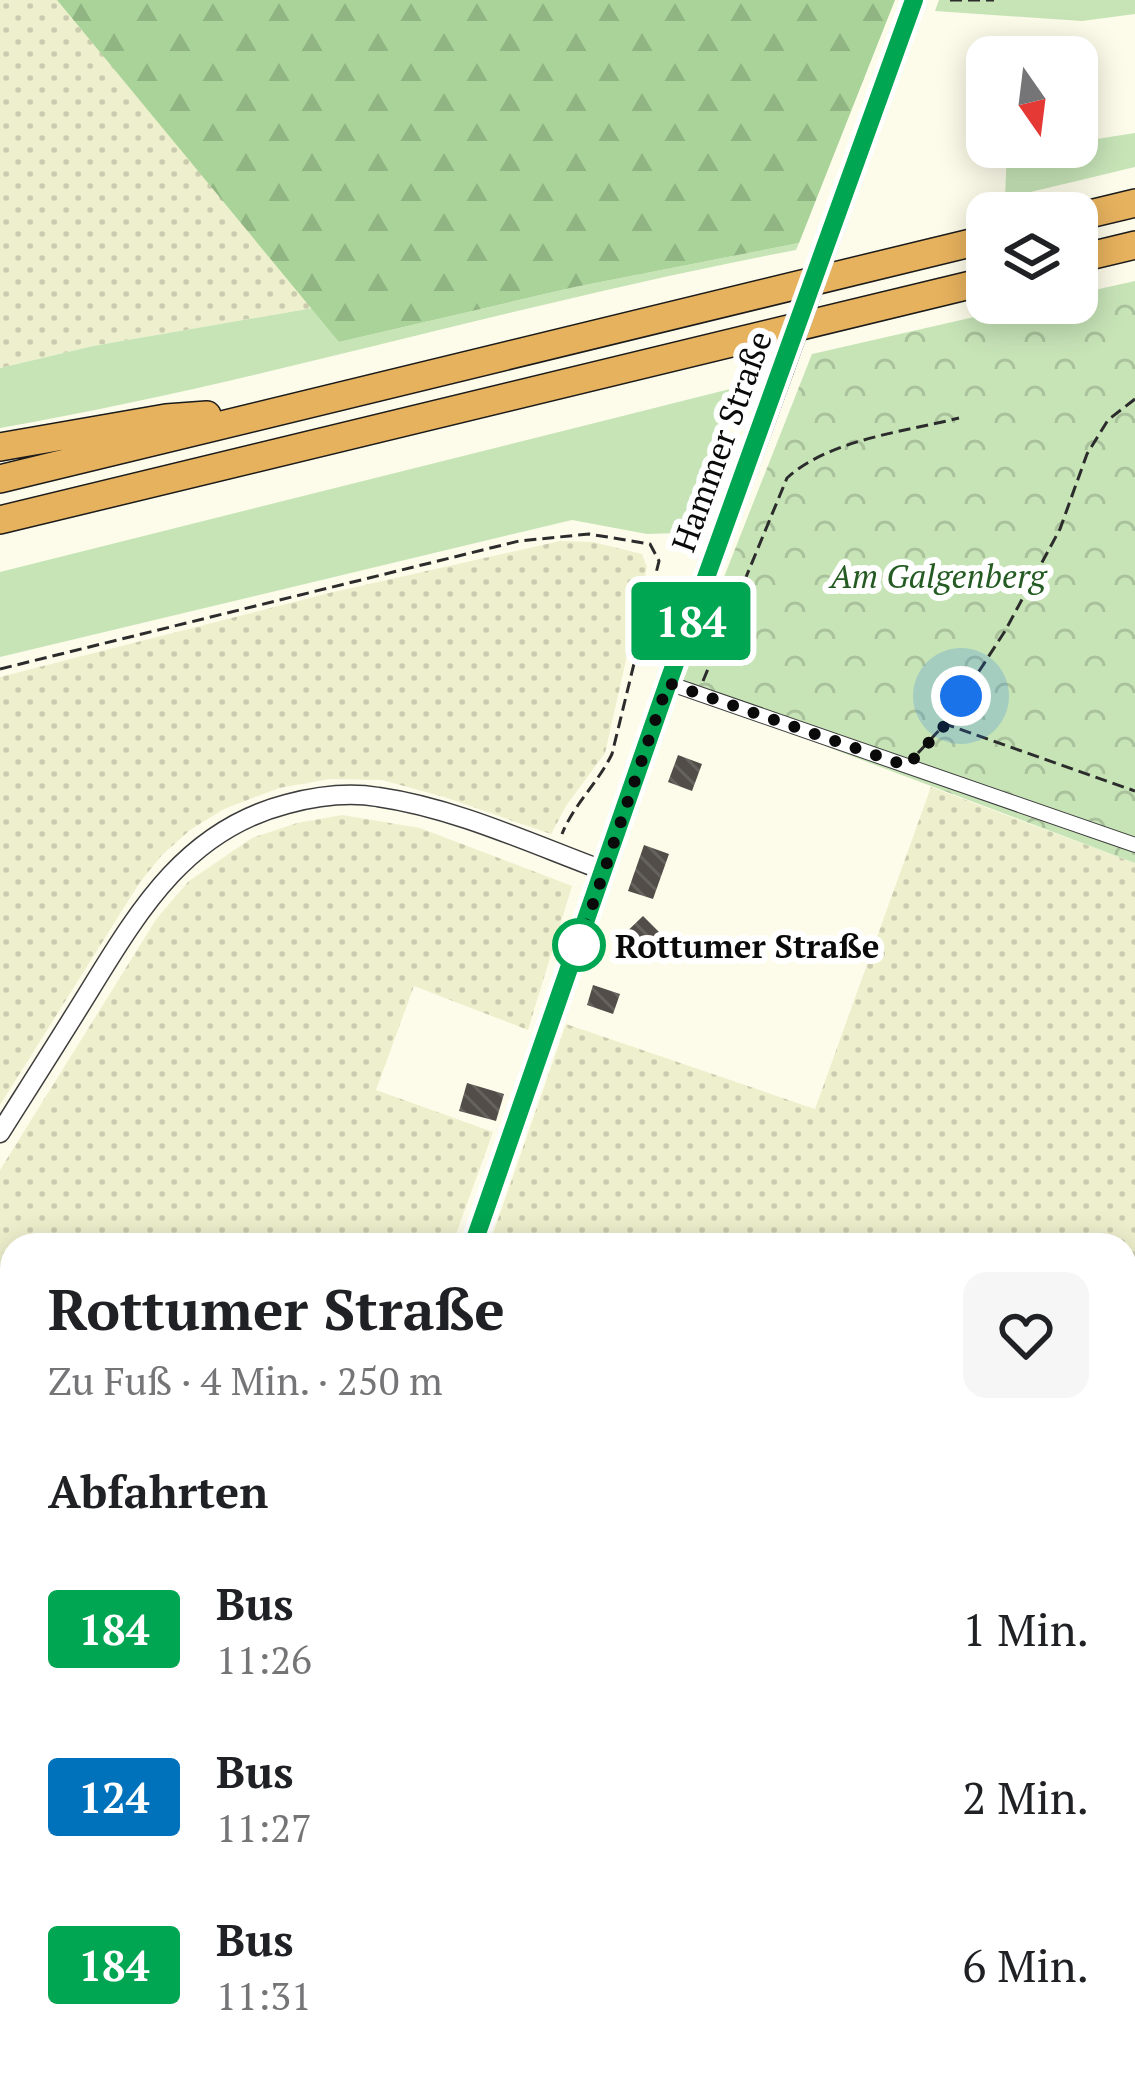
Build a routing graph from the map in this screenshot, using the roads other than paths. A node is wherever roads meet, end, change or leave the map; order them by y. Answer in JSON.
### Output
{"nodes":[{"id":1,"x":914,"y":0,"type":"edge"},
{"id":2,"x":1135,"y":203,"type":"edge"},
{"id":3,"x":1098,"y":212,"type":"edge"},
{"id":4,"x":966,"y":244,"type":"edge"},
{"id":5,"x":1135,"y":245,"type":"edge"},
{"id":6,"x":1098,"y":254,"type":"edge"},
{"id":7,"x":966,"y":285,"type":"edge"},
{"id":8,"x":283,"y":410,"type":"junction"},
{"id":9,"x":0,"y":447,"type":"edge"},
{"id":10,"x":0,"y":479,"type":"edge"},
{"id":11,"x":0,"y":522,"type":"edge"},
{"id":12,"x":668,"y":683,"type":"junction"},
{"id":13,"x":1135,"y":844,"type":"edge"},
{"id":14,"x":605,"y":871,"type":"junction"},
{"id":15,"x":0,"y":1133,"type":"edge"},
{"id":16,"x":476,"y":1233,"type":"edge"}],
"edges":[{"from":1,"to":12,"type":"main road","name":"Hammer Straße","bridge":true},
{"from":2,"to":3,"type":"highway"},
{"from":4,"to":8,"type":"highway"},
{"from":5,"to":6,"type":"highway"},
{"from":7,"to":11,"type":"highway"},
{"from":8,"to":9,"type":"highway"},
{"from":8,"to":10,"type":"highway"},
{"from":12,"to":13,"type":"street"},
{"from":12,"to":14,"type":"main road","name":"Hammer Straße"},
{"from":14,"to":15,"type":"street"},
{"from":14,"to":16,"type":"main road","name":"Hammer Straße"}]}
